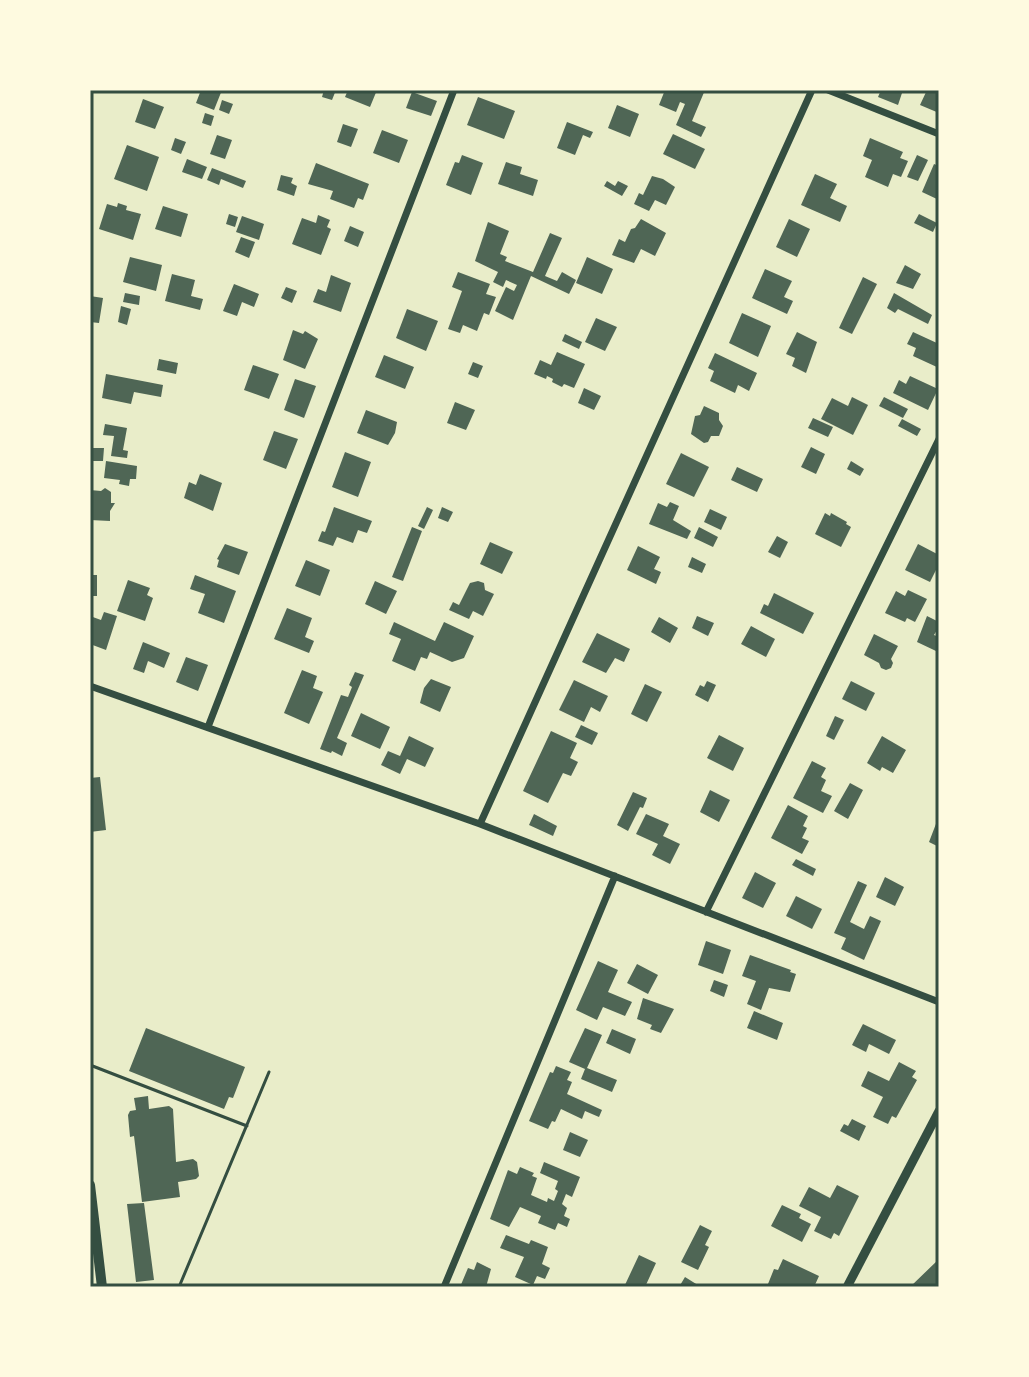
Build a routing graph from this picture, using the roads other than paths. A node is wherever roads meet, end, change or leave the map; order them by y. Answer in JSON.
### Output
{"nodes":[{"id":1,"x":454,"y":90,"type":"edge"},
{"id":2,"x":812,"y":90,"type":"edge"},
{"id":3,"x":828,"y":90,"type":"edge"},
{"id":4,"x":939,"y":134,"type":"edge"},
{"id":5,"x":939,"y":439,"type":"edge"},
{"id":6,"x":90,"y":686,"type":"edge"},
{"id":7,"x":208,"y":727,"type":"junction"},
{"id":8,"x":480,"y":824,"type":"junction"},
{"id":9,"x":615,"y":876,"type":"junction"},
{"id":10,"x":706,"y":912,"type":"junction"},
{"id":11,"x":939,"y":1002,"type":"edge"},
{"id":12,"x":939,"y":1111,"type":"edge"},
{"id":13,"x":90,"y":1185,"type":"edge"},
{"id":14,"x":102,"y":1287,"type":"edge"},
{"id":15,"x":444,"y":1287,"type":"edge"},
{"id":16,"x":847,"y":1287,"type":"edge"}],
"edges":[{"from":1,"to":7,"type":"street"},
{"from":2,"to":8,"type":"street"},
{"from":3,"to":4,"type":"street"},
{"from":5,"to":10,"type":"street"},
{"from":6,"to":7,"type":"street"},
{"from":7,"to":8,"type":"street"},
{"from":8,"to":9,"type":"street"},
{"from":9,"to":10,"type":"street"},
{"from":9,"to":15,"type":"street"},
{"from":10,"to":11,"type":"street"},
{"from":12,"to":16,"type":"street"},
{"from":13,"to":14,"type":"main road"}]}
